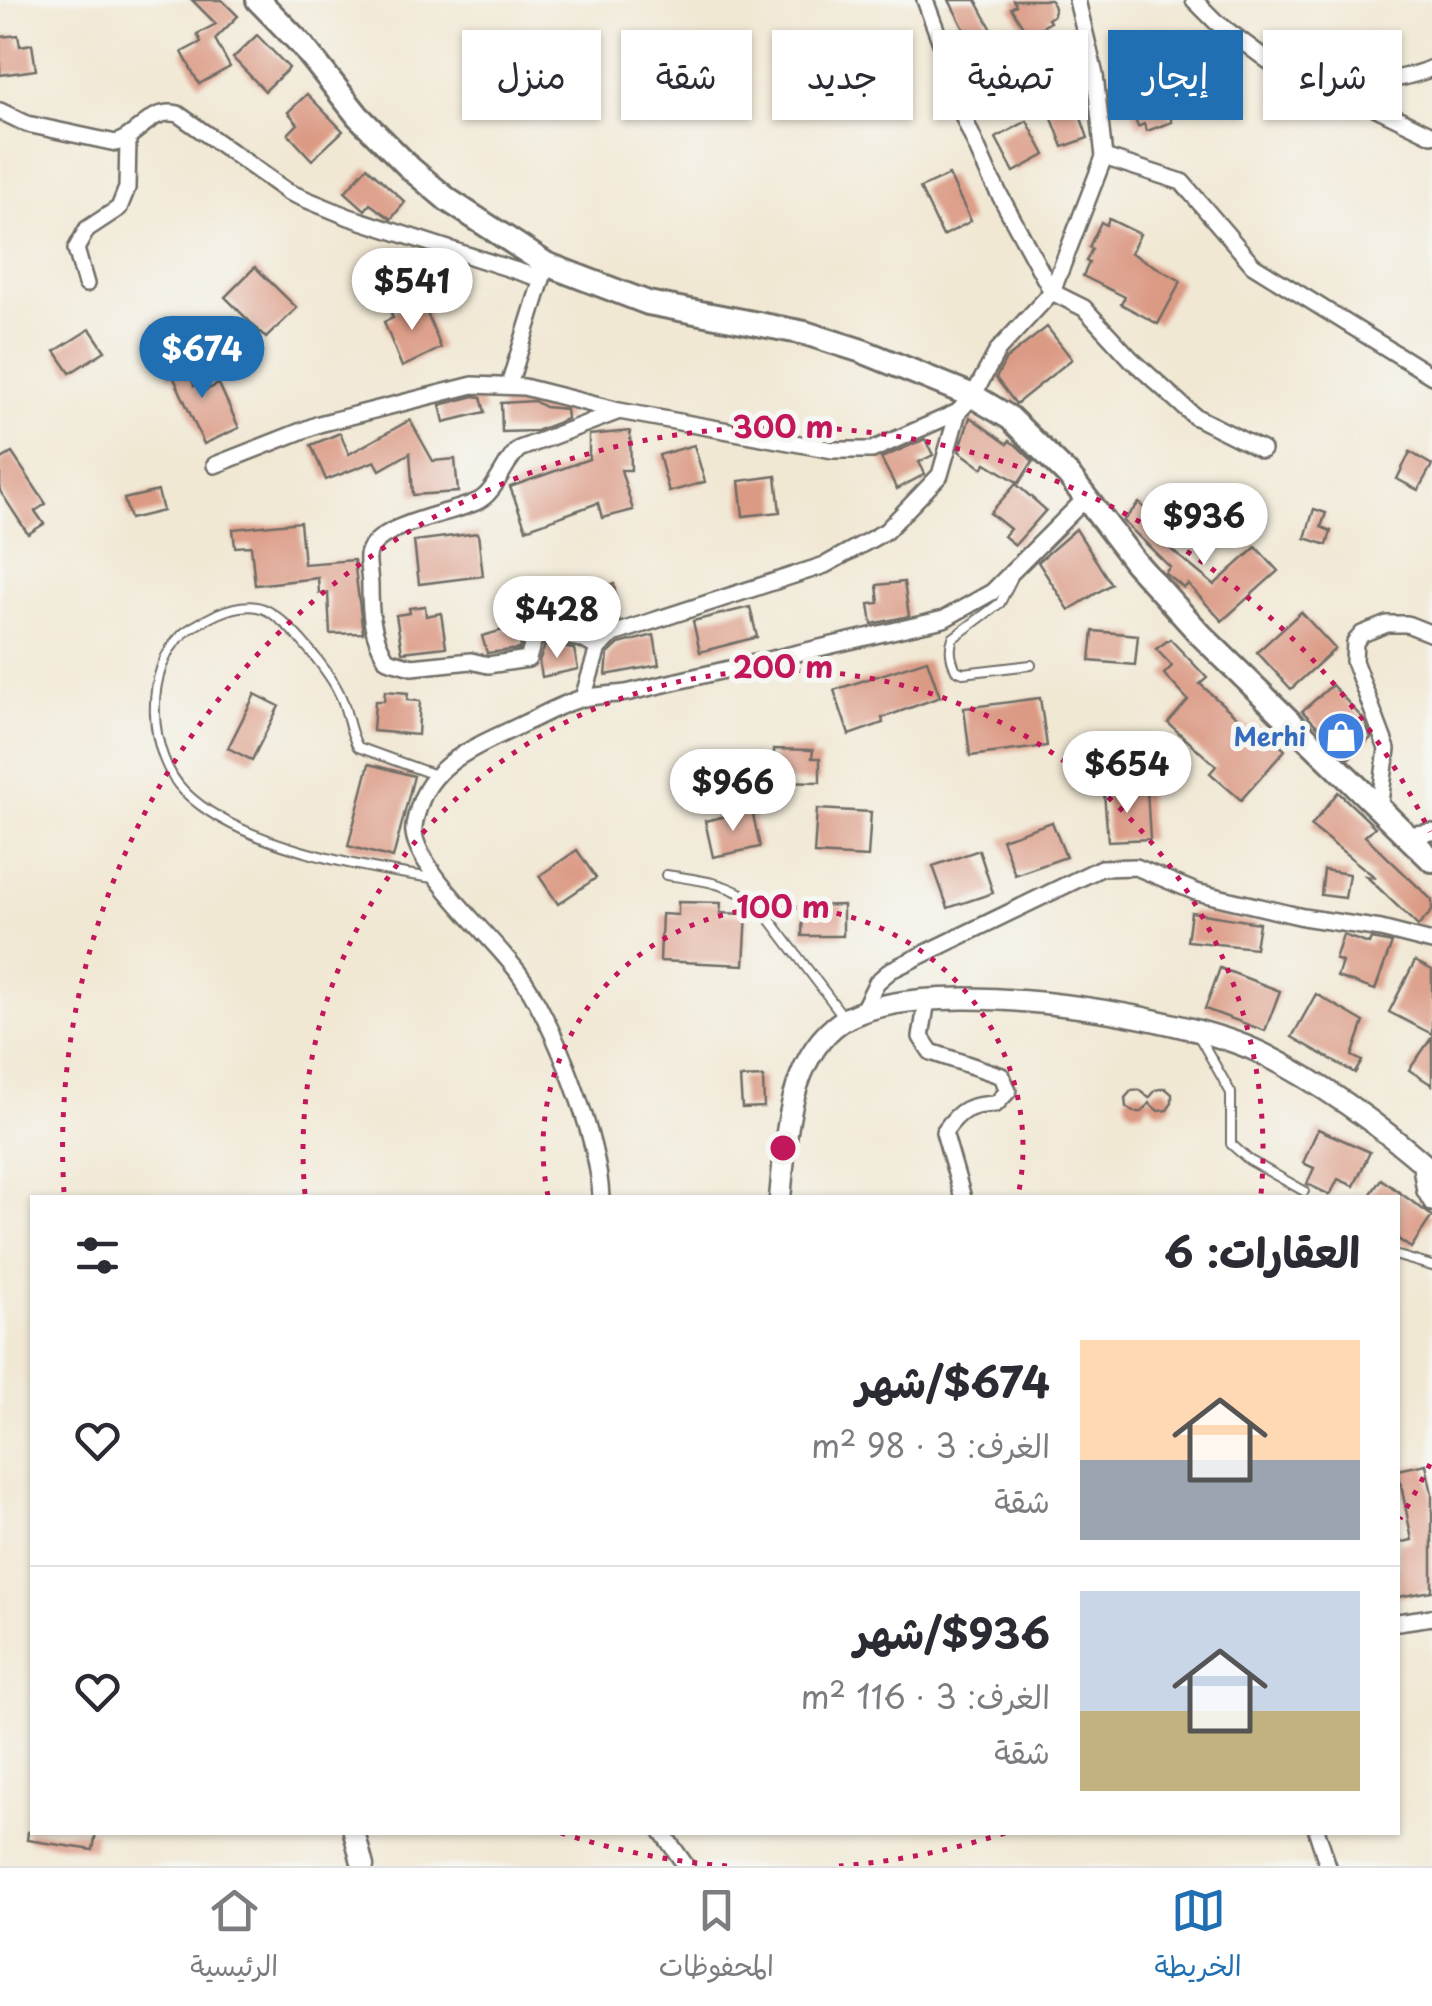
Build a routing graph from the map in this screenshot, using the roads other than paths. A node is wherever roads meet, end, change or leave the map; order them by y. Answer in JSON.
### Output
{"nodes":[{"id":1,"x":258,"y":0,"type":"edge"},
{"id":2,"x":925,"y":0,"type":"edge"},
{"id":3,"x":1077,"y":0,"type":"edge"},
{"id":4,"x":1194,"y":0,"type":"edge"},
{"id":5,"x":1263,"y":57,"type":"edge"},
{"id":6,"x":1432,"y":68,"type":"edge"},
{"id":7,"x":1402,"y":78,"type":"edge"},
{"id":8,"x":0,"y":111,"type":"edge"},
{"id":9,"x":1401,"y":120,"type":"edge"},
{"id":10,"x":1432,"y":135,"type":"edge"},
{"id":11,"x":128,"y":140,"type":"junction"},
{"id":12,"x":1104,"y":157,"type":"junction"},
{"id":13,"x":544,"y":271,"type":"junction"},
{"id":14,"x":86,"y":284,"type":"dead end"},
{"id":15,"x":1052,"y":292,"type":"junction"},
{"id":16,"x":1432,"y":376,"type":"edge"},
{"id":17,"x":509,"y":385,"type":"junction"},
{"id":18,"x":965,"y":404,"type":"junction"},
{"id":19,"x":619,"y":412,"type":"junction"},
{"id":20,"x":1262,"y":450,"type":"dead end"},
{"id":21,"x":215,"y":465,"type":"dead end"},
{"id":22,"x":1085,"y":499,"type":"junction"},
{"id":23,"x":1019,"y":568,"type":"junction"},
{"id":24,"x":1432,"y":634,"type":"edge"},
{"id":25,"x":598,"y":648,"type":"junction"},
{"id":26,"x":1031,"y":665,"type":"dead end"},
{"id":27,"x":582,"y":698,"type":"junction"},
{"id":28,"x":435,"y":775,"type":"junction"},
{"id":29,"x":1379,"y":810,"type":"junction"},
{"id":30,"x":1432,"y":832,"type":"edge"},
{"id":31,"x":1406,"y":835,"type":"junction"},
{"id":32,"x":1432,"y":860,"type":"edge"},
{"id":33,"x":666,"y":876,"type":"dead end"},
{"id":34,"x":440,"y":879,"type":"junction"},
{"id":35,"x":1432,"y":942,"type":"edge"},
{"id":36,"x":927,"y":1000,"type":"junction"},
{"id":37,"x":854,"y":1016,"type":"junction"},
{"id":38,"x":1196,"y":1031,"type":"junction"},
{"id":39,"x":1426,"y":1166,"type":"edge"},
{"id":40,"x":1304,"y":1191,"type":"dead end"},
{"id":41,"x":601,"y":1195,"type":"edge"},
{"id":42,"x":780,"y":1195,"type":"edge"},
{"id":43,"x":963,"y":1195,"type":"edge"},
{"id":44,"x":1432,"y":1203,"type":"edge"},
{"id":45,"x":1400,"y":1257,"type":"edge"},
{"id":46,"x":1432,"y":1266,"type":"edge"},
{"id":47,"x":1432,"y":1617,"type":"edge"},
{"id":48,"x":1400,"y":1622,"type":"edge"},
{"id":49,"x":355,"y":1835,"type":"edge"},
{"id":50,"x":664,"y":1835,"type":"edge"},
{"id":51,"x":1318,"y":1835,"type":"edge"},
{"id":52,"x":364,"y":1866,"type":"edge"},
{"id":53,"x":686,"y":1866,"type":"edge"},
{"id":54,"x":1328,"y":1866,"type":"edge"}],
"edges":[{"from":1,"to":13,"type":"main road"},
{"from":2,"to":15,"type":"street"},
{"from":3,"to":12,"type":"street"},
{"from":4,"to":5,"type":"street"},
{"from":6,"to":7,"type":"street"},
{"from":8,"to":11,"type":"street"},
{"from":9,"to":10,"type":"street"},
{"from":11,"to":13,"type":"street"},
{"from":11,"to":14,"type":"street"},
{"from":12,"to":15,"type":"street"},
{"from":12,"to":16,"type":"street"},
{"from":13,"to":17,"type":"street"},
{"from":13,"to":18,"type":"main road"},
{"from":15,"to":18,"type":"street"},
{"from":15,"to":20,"type":"street"},
{"from":17,"to":19,"type":"street"},
{"from":17,"to":21,"type":"street"},
{"from":18,"to":19,"type":"street"},
{"from":18,"to":22,"type":"main road"},
{"from":18,"to":25,"type":"street"},
{"from":19,"to":25,"type":"street"},
{"from":22,"to":23,"type":"street"},
{"from":22,"to":29,"type":"main road"},
{"from":23,"to":26,"type":"lane"},
{"from":23,"to":27,"type":"street"},
{"from":24,"to":29,"type":"street"},
{"from":25,"to":27,"type":"street"},
{"from":27,"to":28,"type":"street"},
{"from":28,"to":34,"type":"street"},
{"from":28,"to":34,"type":"lane"},
{"from":29,"to":31,"type":"main road"},
{"from":30,"to":31,"type":"street"},
{"from":31,"to":32,"type":"main road"},
{"from":33,"to":37,"type":"lane"},
{"from":34,"to":41,"type":"street"},
{"from":35,"to":37,"type":"street"},
{"from":36,"to":37,"type":"main road"},
{"from":36,"to":38,"type":"main road"},
{"from":36,"to":43,"type":"street"},
{"from":37,"to":42,"type":"main road"},
{"from":38,"to":39,"type":"main road"},
{"from":38,"to":40,"type":"lane"},
{"from":39,"to":44,"type":"street"},
{"from":45,"to":46,"type":"lane"},
{"from":47,"to":48,"type":"street"},
{"from":49,"to":52,"type":"main road"},
{"from":50,"to":53,"type":"street"},
{"from":51,"to":54,"type":"street"}]}
